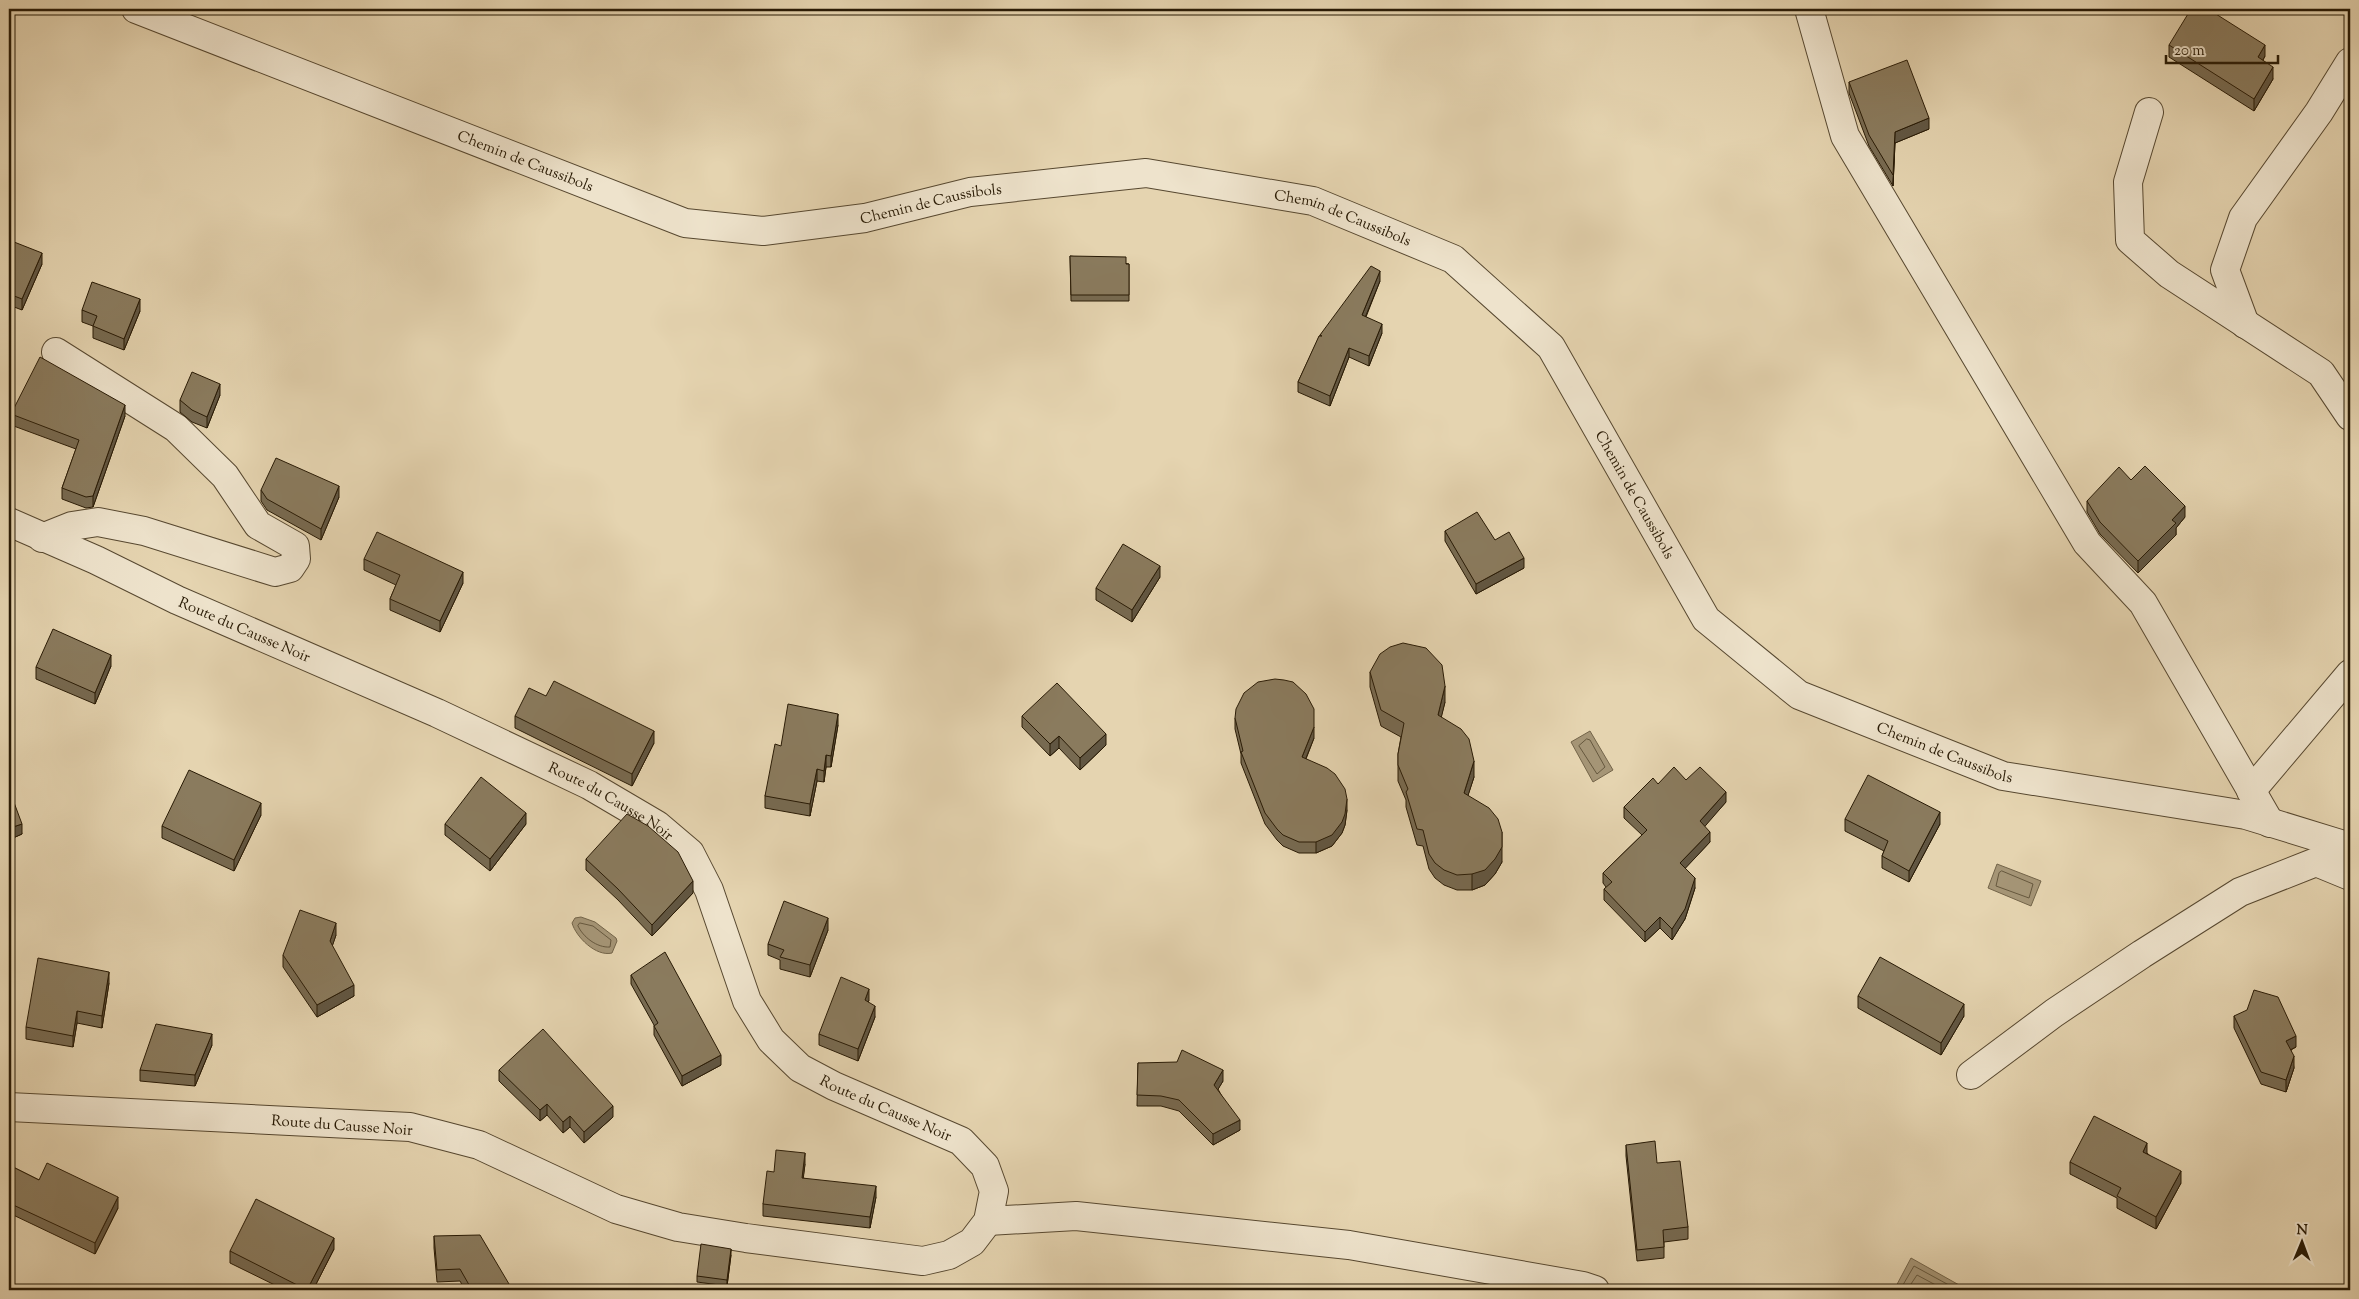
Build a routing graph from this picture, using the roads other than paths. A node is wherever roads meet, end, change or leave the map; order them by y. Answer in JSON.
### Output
{"nodes":[{"id":1,"x":136,"y":9,"type":"edge"},
{"id":2,"x":1810,"y":9,"type":"edge"},
{"id":3,"x":2350,"y":62,"type":"edge"},
{"id":4,"x":2150,"y":112,"type":"dead end"},
{"id":5,"x":2245,"y":324,"type":"junction"},
{"id":6,"x":56,"y":352,"type":"dead end"},
{"id":7,"x":2350,"y":416,"type":"edge"},
{"id":8,"x":9,"y":522,"type":"edge"},
{"id":9,"x":42,"y":538,"type":"junction"},
{"id":10,"x":2350,"y":674,"type":"edge"},
{"id":11,"x":2251,"y":791,"type":"junction"},
{"id":12,"x":2270,"y":823,"type":"junction"},
{"id":13,"x":2350,"y":847,"type":"edge"},
{"id":14,"x":2350,"y":876,"type":"edge"},
{"id":15,"x":1971,"y":1075,"type":"dead end"},
{"id":16,"x":9,"y":1107,"type":"edge"},
{"id":17,"x":988,"y":1221,"type":"junction"},
{"id":18,"x":1595,"y":1290,"type":"edge"}],
"edges":[{"from":1,"to":12,"type":"street","name":"Chemin de Caussibols"},
{"from":2,"to":11,"type":"street"},
{"from":3,"to":5,"type":"street"},
{"from":4,"to":5,"type":"street"},
{"from":5,"to":7,"type":"street"},
{"from":6,"to":9,"type":"street"},
{"from":8,"to":9,"type":"street","name":"Route du Causse Noir"},
{"from":9,"to":17,"type":"street","name":"Route du Causse Noir"},
{"from":10,"to":11,"type":"street"},
{"from":11,"to":12,"type":"street"},
{"from":12,"to":13,"type":"street","name":"Chemin de Caussibols"},
{"from":14,"to":15,"type":"street"},
{"from":16,"to":17,"type":"street","name":"Route du Causse Noir"},
{"from":17,"to":18,"type":"street"}]}
